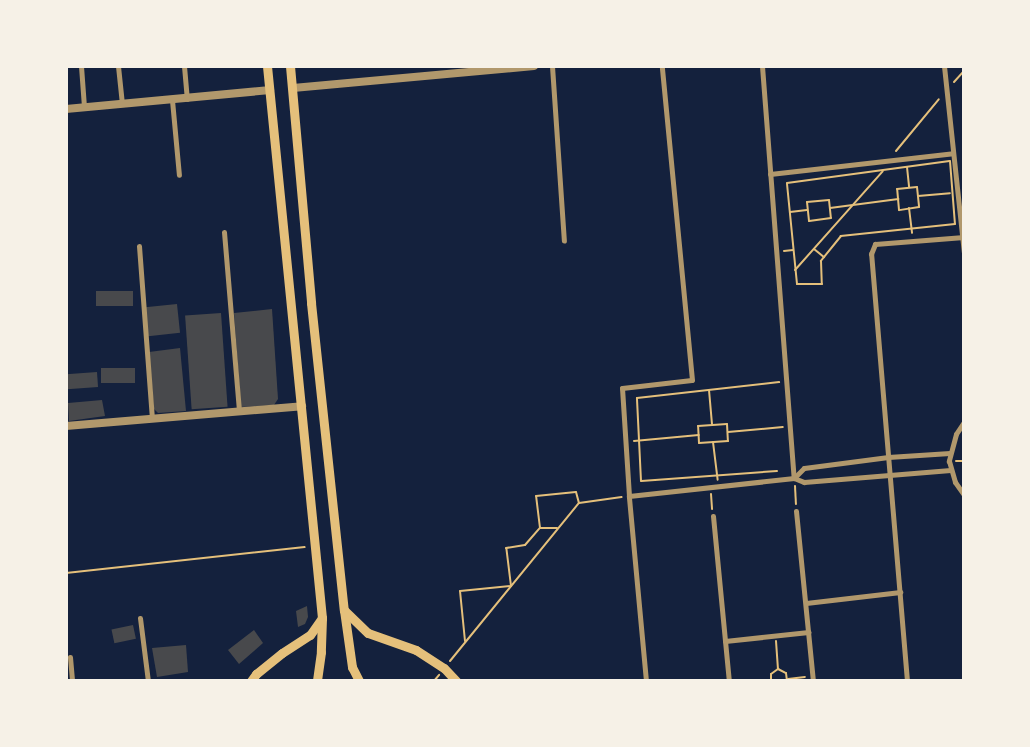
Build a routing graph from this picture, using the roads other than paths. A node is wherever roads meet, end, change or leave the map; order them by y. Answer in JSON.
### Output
{"nodes":[{"id":1,"x":81,"y":66,"type":"edge"},
{"id":2,"x":118,"y":66,"type":"edge"},
{"id":3,"x":184,"y":66,"type":"edge"},
{"id":4,"x":267,"y":66,"type":"edge"},
{"id":5,"x":290,"y":66,"type":"edge"},
{"id":6,"x":534,"y":66,"type":"edge"},
{"id":7,"x":552,"y":66,"type":"edge"},
{"id":8,"x":662,"y":66,"type":"edge"},
{"id":9,"x":762,"y":66,"type":"edge"},
{"id":10,"x":944,"y":66,"type":"edge"},
{"id":11,"x":293,"y":88,"type":"junction"},
{"id":12,"x":270,"y":90,"type":"junction"},
{"id":13,"x":187,"y":99,"type":"junction"},
{"id":14,"x":172,"y":100,"type":"junction"},
{"id":15,"x":122,"y":104,"type":"junction"},
{"id":16,"x":84,"y":108,"type":"junction"},
{"id":17,"x":66,"y":109,"type":"edge"},
{"id":18,"x":954,"y":153,"type":"junction"},
{"id":19,"x":180,"y":174,"type":"dead end"},
{"id":20,"x":770,"y":174,"type":"junction"},
{"id":21,"x":224,"y":232,"type":"dead end"},
{"id":22,"x":963,"y":237,"type":"edge"},
{"id":23,"x":564,"y":241,"type":"dead end"},
{"id":24,"x":139,"y":246,"type":"dead end"},
{"id":25,"x":964,"y":252,"type":"edge"},
{"id":26,"x":302,"y":406,"type":"junction"},
{"id":27,"x":239,"y":411,"type":"junction"},
{"id":28,"x":152,"y":418,"type":"junction"},
{"id":29,"x":66,"y":419,"type":"edge"},
{"id":30,"x":964,"y":422,"type":"edge"},
{"id":31,"x":67,"y":426,"type":"edge"},
{"id":32,"x":950,"y":453,"type":"junction"},
{"id":33,"x":888,"y":457,"type":"junction"},
{"id":34,"x":951,"y":470,"type":"junction"},
{"id":35,"x":890,"y":474,"type":"junction"},
{"id":36,"x":794,"y":478,"type":"junction"},
{"id":37,"x":964,"y":495,"type":"edge"},
{"id":38,"x":629,"y":496,"type":"junction"},
{"id":39,"x":796,"y":511,"type":"road end"},
{"id":40,"x":712,"y":516,"type":"road end"},
{"id":41,"x":900,"y":592,"type":"junction"},
{"id":42,"x":806,"y":603,"type":"junction"},
{"id":43,"x":344,"y":610,"type":"junction"},
{"id":44,"x":140,"y":618,"type":"dead end"},
{"id":45,"x":322,"y":618,"type":"junction"},
{"id":46,"x":808,"y":632,"type":"junction"},
{"id":47,"x":725,"y":641,"type":"junction"},
{"id":48,"x":70,"y":657,"type":"dead end"},
{"id":49,"x":352,"y":667,"type":"junction"},
{"id":50,"x":318,"y":679,"type":"edge"},
{"id":51,"x":72,"y":681,"type":"edge"},
{"id":52,"x":148,"y":681,"type":"edge"},
{"id":53,"x":251,"y":681,"type":"edge"},
{"id":54,"x":351,"y":681,"type":"edge"},
{"id":55,"x":359,"y":681,"type":"edge"},
{"id":56,"x":456,"y":681,"type":"edge"},
{"id":57,"x":646,"y":681,"type":"edge"},
{"id":58,"x":729,"y":681,"type":"edge"},
{"id":59,"x":814,"y":681,"type":"edge"},
{"id":60,"x":907,"y":681,"type":"edge"}],
"edges":[{"from":1,"to":16,"type":"street"},
{"from":2,"to":15,"type":"street"},
{"from":3,"to":13,"type":"street"},
{"from":4,"to":12,"type":"main road"},
{"from":5,"to":11,"type":"main road"},
{"from":6,"to":11,"type":"street"},
{"from":7,"to":23,"type":"street"},
{"from":8,"to":38,"type":"street"},
{"from":9,"to":20,"type":"street"},
{"from":10,"to":18,"type":"street"},
{"from":11,"to":43,"type":"main road"},
{"from":12,"to":13,"type":"street"},
{"from":12,"to":26,"type":"main road"},
{"from":13,"to":14,"type":"street"},
{"from":14,"to":15,"type":"street"},
{"from":14,"to":19,"type":"street"},
{"from":15,"to":16,"type":"street"},
{"from":16,"to":17,"type":"street"},
{"from":18,"to":20,"type":"street"},
{"from":18,"to":22,"type":"street"},
{"from":20,"to":36,"type":"street"},
{"from":21,"to":27,"type":"street"},
{"from":22,"to":25,"type":"street"},
{"from":22,"to":33,"type":"street"},
{"from":24,"to":28,"type":"street"},
{"from":26,"to":27,"type":"street"},
{"from":26,"to":45,"type":"main road"},
{"from":27,"to":28,"type":"street"},
{"from":28,"to":31,"type":"street"},
{"from":29,"to":31,"type":"street"},
{"from":30,"to":32,"type":"street"},
{"from":32,"to":33,"type":"street"},
{"from":32,"to":34,"type":"street"},
{"from":33,"to":35,"type":"street"},
{"from":33,"to":36,"type":"street"},
{"from":34,"to":35,"type":"street"},
{"from":34,"to":37,"type":"street"},
{"from":35,"to":36,"type":"street"},
{"from":35,"to":41,"type":"street"},
{"from":36,"to":38,"type":"street"},
{"from":38,"to":57,"type":"street"},
{"from":39,"to":42,"type":"street"},
{"from":40,"to":47,"type":"street"},
{"from":41,"to":42,"type":"street"},
{"from":41,"to":60,"type":"street"},
{"from":42,"to":46,"type":"street"},
{"from":43,"to":49,"type":"main road"},
{"from":43,"to":56,"type":"main road"},
{"from":44,"to":52,"type":"street"},
{"from":45,"to":50,"type":"main road"},
{"from":45,"to":53,"type":"main road"},
{"from":46,"to":47,"type":"street"},
{"from":46,"to":59,"type":"street"},
{"from":47,"to":58,"type":"street"},
{"from":48,"to":51,"type":"street"},
{"from":49,"to":54,"type":"main road"},
{"from":49,"to":55,"type":"main road"}]}
